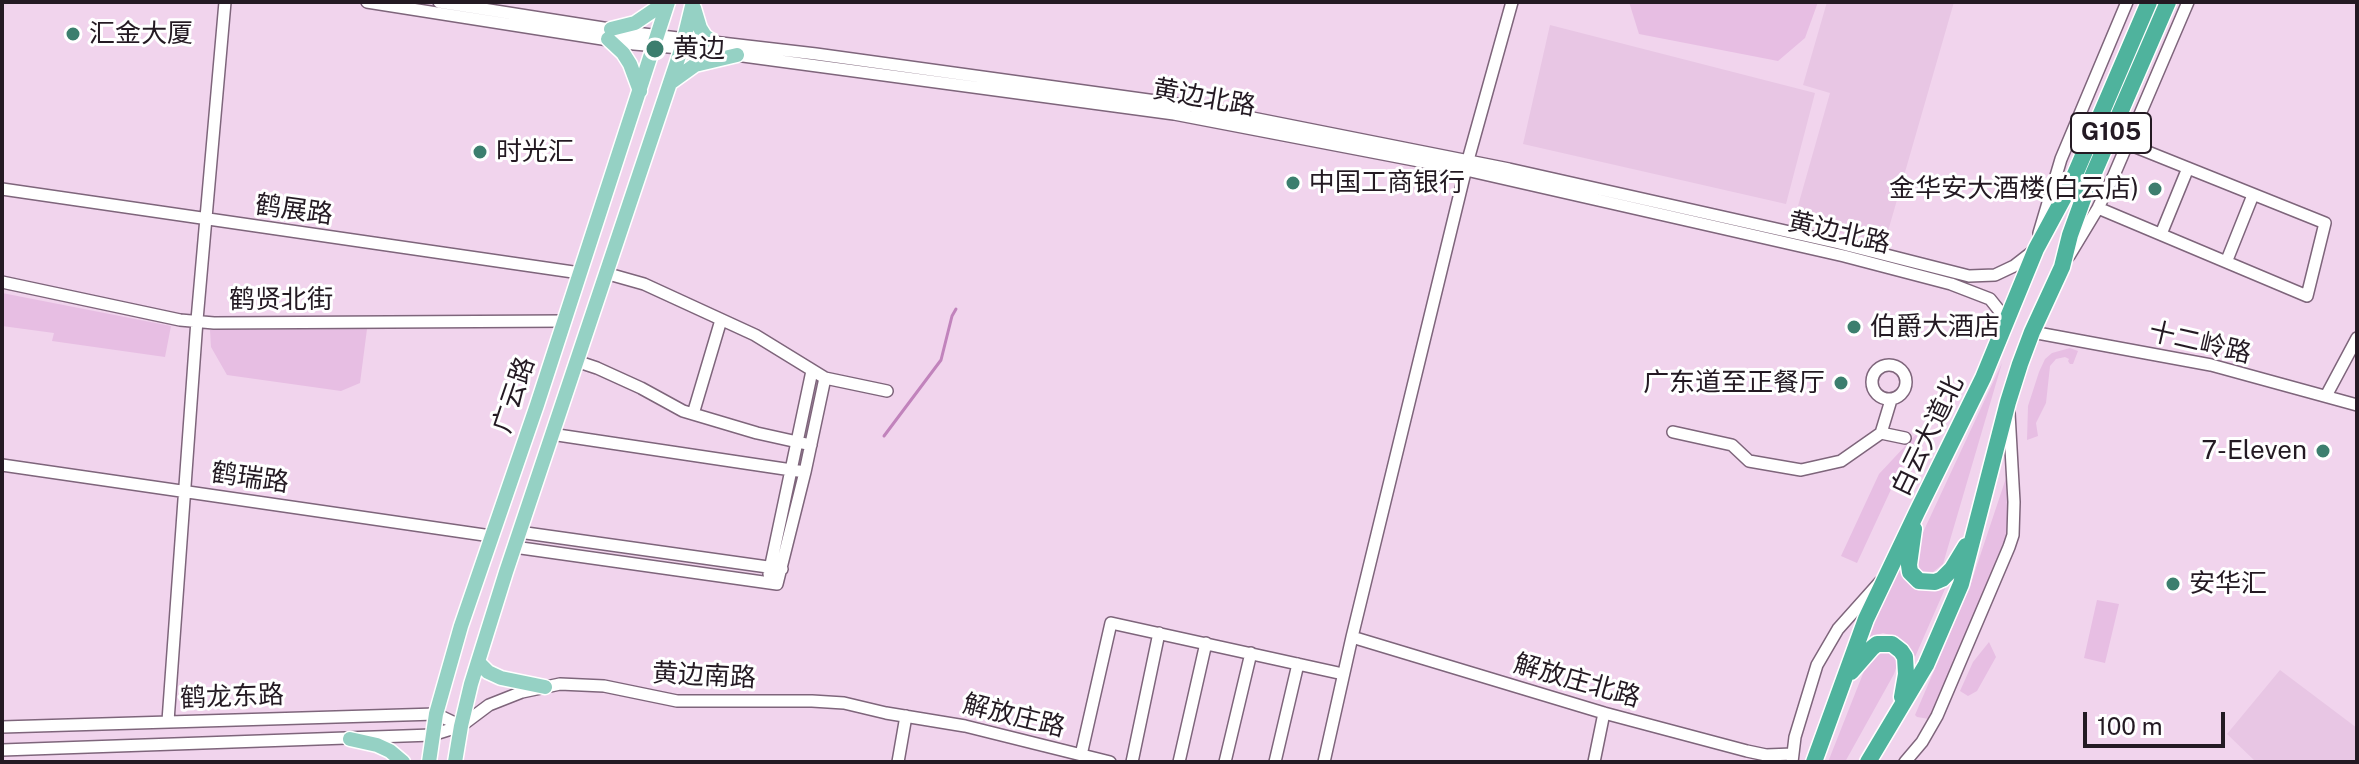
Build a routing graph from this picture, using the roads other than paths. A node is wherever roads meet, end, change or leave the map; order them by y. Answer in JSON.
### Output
{"nodes":[{"id":1,"x":225,"y":2,"type":"edge"},
{"id":2,"x":367,"y":2,"type":"edge"},
{"id":3,"x":439,"y":2,"type":"edge"},
{"id":4,"x":667,"y":2,"type":"edge"},
{"id":5,"x":693,"y":2,"type":"edge"},
{"id":6,"x":1512,"y":2,"type":"edge"},
{"id":7,"x":2127,"y":2,"type":"edge"},
{"id":8,"x":2149,"y":2,"type":"edge"},
{"id":9,"x":2168,"y":2,"type":"edge"},
{"id":10,"x":2188,"y":2,"type":"edge"},
{"id":11,"x":610,"y":34,"type":"junction"},
{"id":12,"x":657,"y":40,"type":"junction"},
{"id":13,"x":712,"y":41,"type":"junction"},
{"id":14,"x":684,"y":42,"type":"junction"},
{"id":15,"x":737,"y":55,"type":"junction"},
{"id":16,"x":670,"y":83,"type":"junction"},
{"id":17,"x":640,"y":91,"type":"junction"},
{"id":18,"x":629,"y":124,"type":"junction"},
{"id":19,"x":653,"y":133,"type":"junction"},
{"id":20,"x":2128,"y":144,"type":"junction"},
{"id":21,"x":1467,"y":165,"type":"junction"},
{"id":22,"x":2188,"y":168,"type":"junction"},
{"id":23,"x":2,"y":189,"type":"edge"},
{"id":24,"x":2253,"y":195,"type":"junction"},
{"id":25,"x":2098,"y":208,"type":"junction"},
{"id":26,"x":207,"y":220,"type":"junction"},
{"id":27,"x":2161,"y":234,"type":"junction"},
{"id":28,"x":2036,"y":249,"type":"junction"},
{"id":29,"x":2227,"y":260,"type":"junction"},
{"id":30,"x":2062,"y":267,"type":"junction"},
{"id":31,"x":580,"y":273,"type":"junction"},
{"id":32,"x":605,"y":273,"type":"junction"},
{"id":33,"x":2,"y":282,"type":"edge"},
{"id":34,"x":197,"y":320,"type":"junction"},
{"id":35,"x":721,"y":320,"type":"junction"},
{"id":36,"x":565,"y":321,"type":"junction"},
{"id":37,"x":2006,"y":325,"type":"junction"},
{"id":38,"x":2032,"y":332,"type":"junction"},
{"id":39,"x":2357,"y":338,"type":"edge"},
{"id":40,"x":576,"y":361,"type":"junction"},
{"id":41,"x":812,"y":371,"type":"junction"},
{"id":42,"x":825,"y":378,"type":"junction"},
{"id":43,"x":887,"y":391,"type":"dead end"},
{"id":44,"x":2326,"y":396,"type":"junction"},
{"id":45,"x":1891,"y":400,"type":"dead end"},
{"id":46,"x":2008,"y":402,"type":"junction"},
{"id":47,"x":2357,"y":405,"type":"edge"},
{"id":48,"x":693,"y":414,"type":"junction"},
{"id":49,"x":1673,"y":432,"type":"dead end"},
{"id":50,"x":1881,"y":433,"type":"junction"},
{"id":51,"x":551,"y":434,"type":"junction"},
{"id":52,"x":1905,"y":438,"type":"dead end"},
{"id":53,"x":811,"y":445,"type":"junction"},
{"id":54,"x":2,"y":465,"type":"edge"},
{"id":55,"x":791,"y":470,"type":"junction"},
{"id":56,"x":805,"y":472,"type":"junction"},
{"id":57,"x":185,"y":491,"type":"junction"},
{"id":58,"x":1917,"y":512,"type":"junction"},
{"id":59,"x":1979,"y":519,"type":"junction"},
{"id":60,"x":519,"y":532,"type":"junction"},
{"id":61,"x":491,"y":536,"type":"junction"},
{"id":62,"x":514,"y":547,"type":"junction"},
{"id":63,"x":776,"y":568,"type":"junction"},
{"id":64,"x":480,"y":570,"type":"junction"},
{"id":65,"x":506,"y":572,"type":"junction"},
{"id":66,"x":1886,"y":575,"type":"junction"},
{"id":67,"x":1159,"y":633,"type":"junction"},
{"id":68,"x":1352,"y":637,"type":"junction"},
{"id":69,"x":1206,"y":643,"type":"junction"},
{"id":70,"x":1251,"y":653,"type":"junction"},
{"id":71,"x":478,"y":662,"type":"junction"},
{"id":72,"x":1298,"y":664,"type":"junction"},
{"id":73,"x":1343,"y":674,"type":"junction"},
{"id":74,"x":545,"y":687,"type":"junction"},
{"id":75,"x":1840,"y":687,"type":"junction"},
{"id":76,"x":1899,"y":710,"type":"junction"},
{"id":77,"x":1604,"y":713,"type":"junction"},
{"id":78,"x":436,"y":714,"type":"junction"},
{"id":79,"x":351,"y":716,"type":"junction"},
{"id":80,"x":906,"y":716,"type":"junction"},
{"id":81,"x":168,"y":721,"type":"junction"},
{"id":82,"x":461,"y":726,"type":"junction"},
{"id":83,"x":2,"y":727,"type":"edge"},
{"id":84,"x":432,"y":735,"type":"junction"},
{"id":85,"x":350,"y":739,"type":"junction"},
{"id":86,"x":2,"y":750,"type":"edge"},
{"id":87,"x":1081,"y":755,"type":"junction"},
{"id":88,"x":1792,"y":758,"type":"edge"},
{"id":89,"x":403,"y":762,"type":"edge"},
{"id":90,"x":429,"y":762,"type":"edge"},
{"id":91,"x":455,"y":762,"type":"edge"},
{"id":92,"x":898,"y":762,"type":"edge"},
{"id":93,"x":1110,"y":762,"type":"edge"},
{"id":94,"x":1132,"y":762,"type":"edge"},
{"id":95,"x":1179,"y":762,"type":"edge"},
{"id":96,"x":1225,"y":762,"type":"edge"},
{"id":97,"x":1275,"y":762,"type":"edge"},
{"id":98,"x":1324,"y":762,"type":"edge"},
{"id":99,"x":1594,"y":762,"type":"edge"},
{"id":100,"x":1814,"y":762,"type":"edge"},
{"id":101,"x":1868,"y":762,"type":"edge"},
{"id":102,"x":1905,"y":762,"type":"edge"}],
"edges":[{"from":1,"to":26,"type":"street"},
{"from":2,"to":11,"type":"street","name":"黄边北路"},
{"from":3,"to":11,"type":"street","name":"黄边北路"},
{"from":4,"to":11,"type":"main road"},
{"from":4,"to":12,"type":"main road","name":"广云路"},
{"from":5,"to":13,"type":"main road"},
{"from":5,"to":14,"type":"main road","name":"广云路"},
{"from":6,"to":21,"type":"street"},
{"from":7,"to":28,"type":"street"},
{"from":8,"to":28,"type":"highway","name":"白云大道北","number":"G105"},
{"from":9,"to":30,"type":"highway","number":"G105"},
{"from":10,"to":20,"type":"street"},
{"from":11,"to":12,"type":"street","name":"黄边北路"},
{"from":11,"to":17,"type":"main road"},
{"from":12,"to":14,"type":"street","name":"黄边北路"},
{"from":12,"to":17,"type":"main road","name":"广云路"},
{"from":13,"to":14,"type":"street","name":"黄边北路"},
{"from":13,"to":21,"type":"street","name":"黄边北路"},
{"from":14,"to":15,"type":"street","name":"黄边北路"},
{"from":14,"to":16,"type":"main road","name":"广云路"},
{"from":15,"to":16,"type":"main road"},
{"from":15,"to":21,"type":"street","name":"黄边北路"},
{"from":16,"to":19,"type":"main road","name":"广云路"},
{"from":17,"to":18,"type":"main road","name":"广云路"},
{"from":18,"to":19,"type":"main road"},
{"from":18,"to":31,"type":"main road","name":"广云路"},
{"from":19,"to":32,"type":"main road","name":"广云路"},
{"from":20,"to":22,"type":"street"},
{"from":20,"to":25,"type":"street"},
{"from":21,"to":28,"type":"street","name":"黄边北路"},
{"from":21,"to":37,"type":"street","name":"黄边北路"},
{"from":21,"to":68,"type":"street"},
{"from":22,"to":24,"type":"street"},
{"from":22,"to":27,"type":"street"},
{"from":23,"to":26,"type":"street","name":"鹤展路"},
{"from":24,"to":29,"type":"street"},
{"from":24,"to":29,"type":"street"},
{"from":25,"to":27,"type":"street"},
{"from":25,"to":30,"type":"street"},
{"from":26,"to":31,"type":"street","name":"鹤展路"},
{"from":26,"to":34,"type":"street"},
{"from":27,"to":29,"type":"street"},
{"from":28,"to":37,"type":"highway","name":"白云大道北","number":"G105"},
{"from":30,"to":38,"type":"highway","number":"G105"},
{"from":31,"to":36,"type":"main road","name":"广云路"},
{"from":32,"to":35,"type":"street"},
{"from":32,"to":40,"type":"main road","name":"广云路"},
{"from":33,"to":34,"type":"street","name":"鹤贤北街"},
{"from":34,"to":36,"type":"street","name":"鹤贤北街"},
{"from":34,"to":57,"type":"street"},
{"from":35,"to":41,"type":"street"},
{"from":35,"to":48,"type":"street"},
{"from":36,"to":61,"type":"main road","name":"广云路"},
{"from":37,"to":58,"type":"highway","name":"白云大道北","number":"G105"},
{"from":38,"to":44,"type":"street","name":"十二岭路"},
{"from":38,"to":46,"type":"highway","number":"G105"},
{"from":39,"to":44,"type":"street"},
{"from":40,"to":48,"type":"street"},
{"from":40,"to":51,"type":"main road","name":"广云路"},
{"from":41,"to":42,"type":"street"},
{"from":41,"to":55,"type":"street"},
{"from":42,"to":43,"type":"street"},
{"from":42,"to":53,"type":"street"},
{"from":44,"to":47,"type":"street","name":"十二岭路"},
{"from":45,"to":50,"type":"street"},
{"from":46,"to":59,"type":"highway","number":"G105"},
{"from":46,"to":102,"type":"street"},
{"from":48,"to":53,"type":"street"},
{"from":49,"to":50,"type":"street"},
{"from":50,"to":52,"type":"street"},
{"from":51,"to":55,"type":"street"},
{"from":51,"to":60,"type":"main road","name":"广云路"},
{"from":53,"to":56,"type":"street"},
{"from":54,"to":57,"type":"street","name":"鹤瑞路"},
{"from":55,"to":56,"type":"street"},
{"from":55,"to":63,"type":"street"},
{"from":56,"to":63,"type":"street"},
{"from":57,"to":61,"type":"street","name":"鹤瑞路"},
{"from":57,"to":81,"type":"street"},
{"from":58,"to":59,"type":"highway"},
{"from":58,"to":66,"type":"highway","name":"白云大道北","number":"G105"},
{"from":59,"to":76,"type":"highway","number":"G105"},
{"from":60,"to":62,"type":"main road","name":"广云路"},
{"from":60,"to":63,"type":"street"},
{"from":61,"to":64,"type":"main road","name":"广云路"},
{"from":62,"to":63,"type":"street"},
{"from":62,"to":65,"type":"main road","name":"广云路"},
{"from":64,"to":65,"type":"main road"},
{"from":64,"to":78,"type":"main road","name":"广云路"},
{"from":65,"to":71,"type":"main road","name":"广云路"},
{"from":66,"to":75,"type":"highway","name":"白云大道北","number":"G105"},
{"from":66,"to":88,"type":"street"},
{"from":67,"to":69,"type":"street"},
{"from":67,"to":87,"type":"street"},
{"from":67,"to":94,"type":"street"},
{"from":68,"to":73,"type":"street"},
{"from":68,"to":77,"type":"street","name":"解放庄北路"},
{"from":69,"to":70,"type":"street"},
{"from":69,"to":95,"type":"street"},
{"from":70,"to":72,"type":"street"},
{"from":70,"to":96,"type":"street"},
{"from":71,"to":74,"type":"main road"},
{"from":71,"to":82,"type":"main road","name":"广云路"},
{"from":72,"to":73,"type":"street"},
{"from":72,"to":97,"type":"street"},
{"from":73,"to":98,"type":"street"},
{"from":74,"to":80,"type":"street","name":"黄边南路"},
{"from":74,"to":82,"type":"street","name":"黄边南路"},
{"from":75,"to":76,"type":"highway"},
{"from":75,"to":100,"type":"highway","name":"白云大道北","number":"G105"},
{"from":76,"to":101,"type":"highway","number":"G105"},
{"from":77,"to":88,"type":"street","name":"解放庄北路"},
{"from":77,"to":99,"type":"street"},
{"from":78,"to":79,"type":"street","name":"鹤龙东路"},
{"from":78,"to":82,"type":"street","name":"鹤龙东路"},
{"from":78,"to":84,"type":"main road","name":"广云路"},
{"from":79,"to":81,"type":"street","name":"鹤龙东路"},
{"from":79,"to":85,"type":"street"},
{"from":80,"to":87,"type":"street","name":"解放庄路"},
{"from":80,"to":92,"type":"street"},
{"from":81,"to":83,"type":"street","name":"鹤龙东路"},
{"from":82,"to":84,"type":"street","name":"黄边南路"},
{"from":82,"to":91,"type":"main road","name":"广云路"},
{"from":84,"to":85,"type":"street","name":"鹤龙东路"},
{"from":84,"to":90,"type":"main road","name":"广云路"},
{"from":85,"to":86,"type":"street","name":"鹤龙东路"},
{"from":85,"to":89,"type":"main road"},
{"from":87,"to":93,"type":"street","name":"解放庄路"}]}
